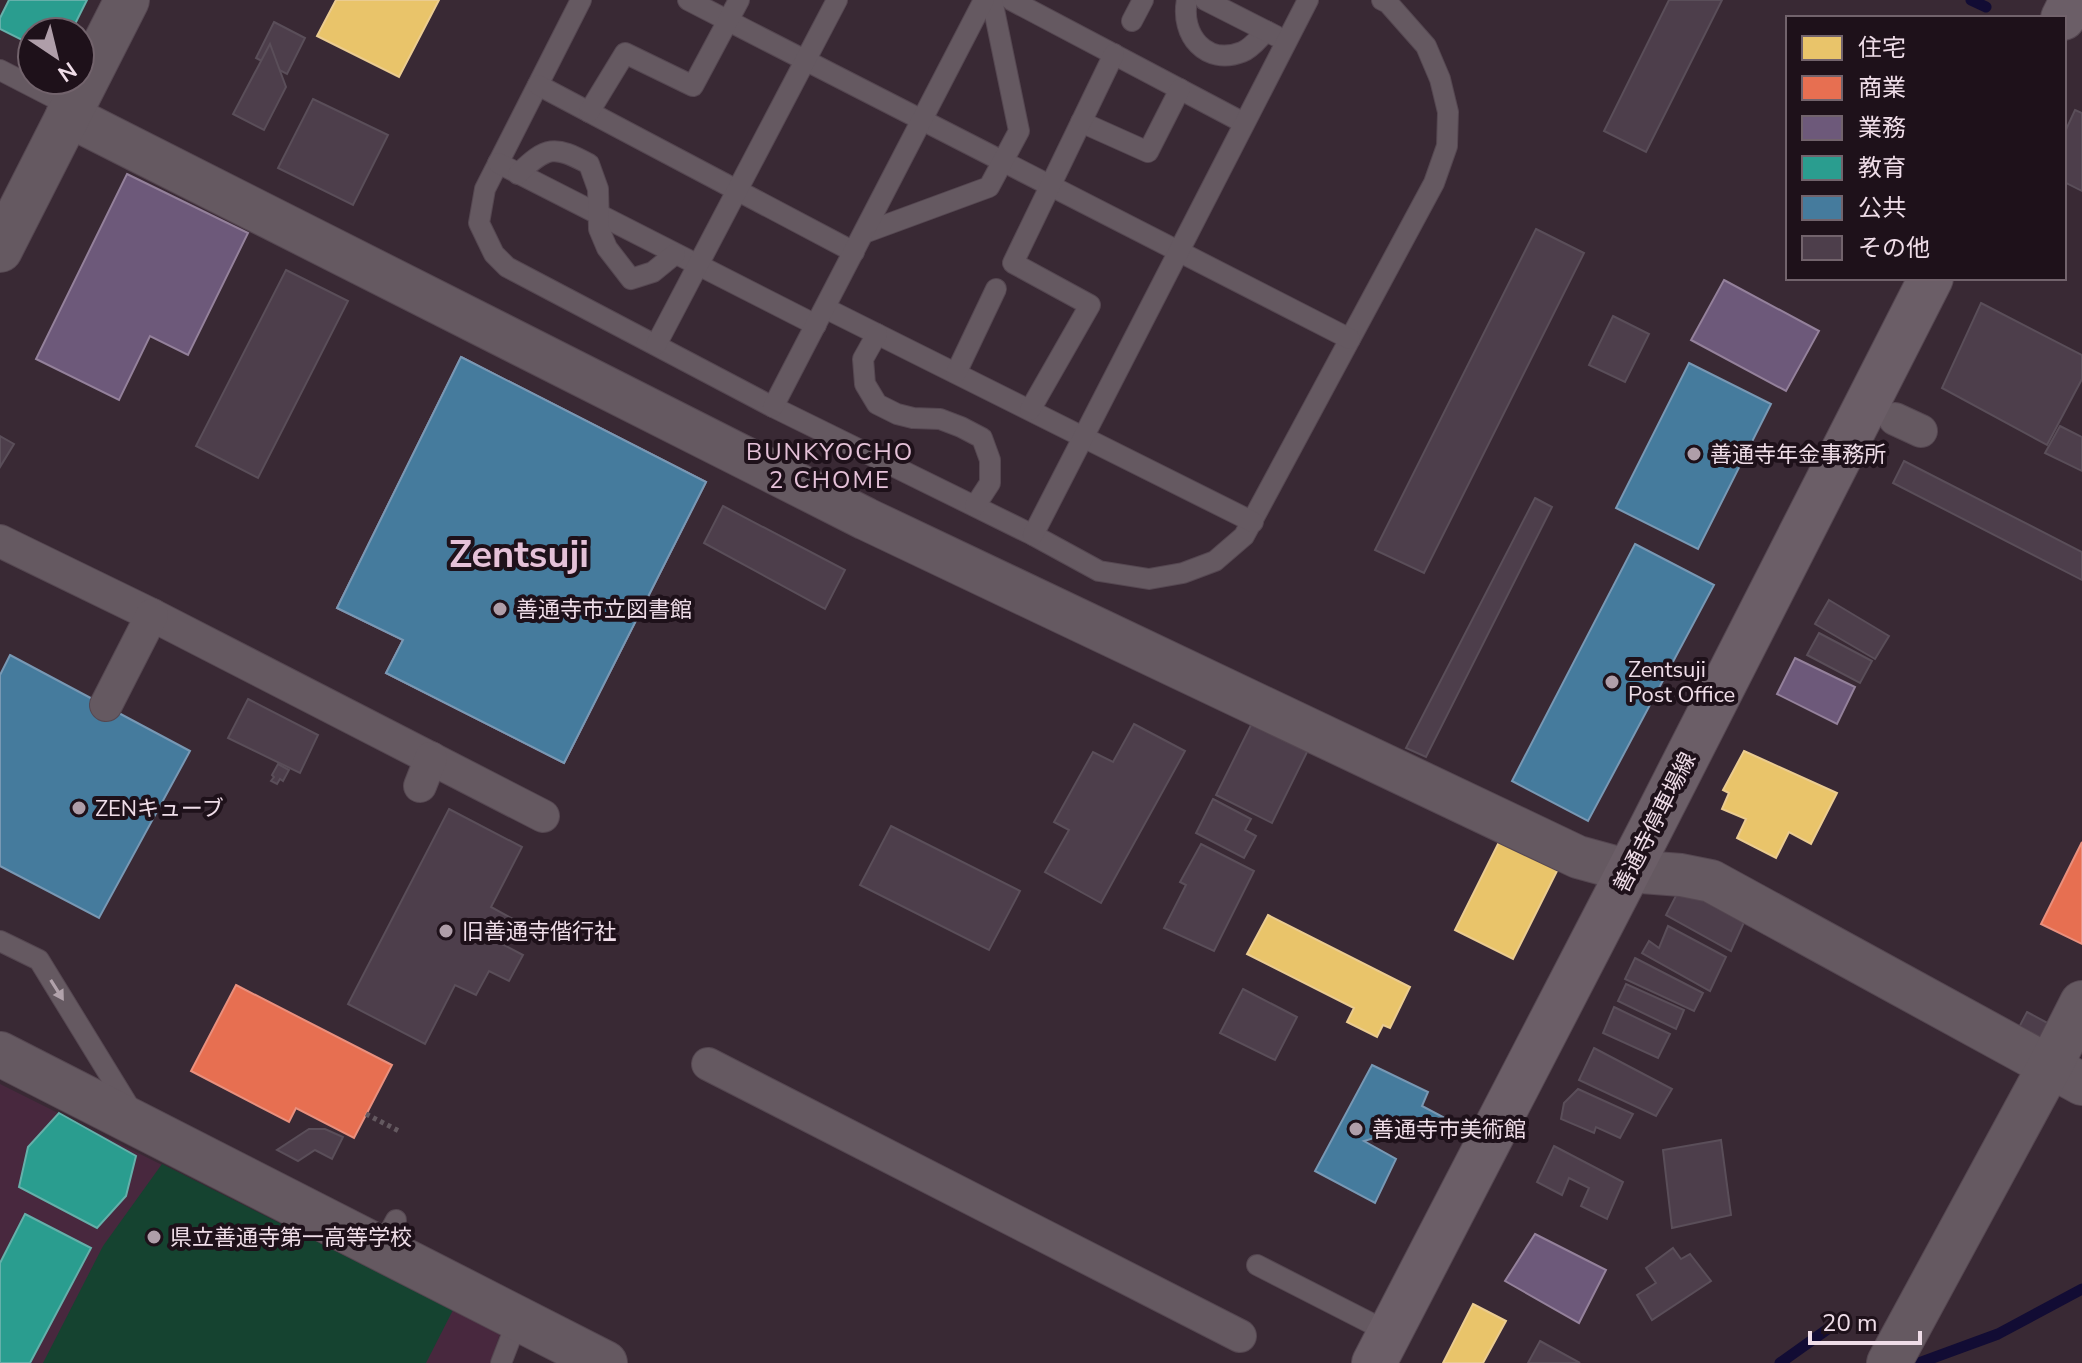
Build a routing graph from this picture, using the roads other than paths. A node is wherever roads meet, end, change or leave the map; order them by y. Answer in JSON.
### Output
{"nodes":[{"id":1,"x":127,"y":0,"type":"edge"},
{"id":2,"x":581,"y":0,"type":"edge"},
{"id":3,"x":688,"y":0,"type":"edge"},
{"id":4,"x":739,"y":0,"type":"edge"},
{"id":5,"x":837,"y":0,"type":"edge"},
{"id":6,"x":984,"y":0,"type":"edge"},
{"id":7,"x":992,"y":0,"type":"edge"},
{"id":8,"x":1011,"y":0,"type":"edge"},
{"id":9,"x":1143,"y":0,"type":"edge"},
{"id":10,"x":1187,"y":0,"type":"edge"},
{"id":11,"x":1205,"y":0,"type":"edge"},
{"id":12,"x":1308,"y":0,"type":"edge"},
{"id":13,"x":1386,"y":1,"type":"edge"},
{"id":14,"x":728,"y":21,"type":"junction"},
{"id":15,"x":1132,"y":21,"type":"dead end"},
{"id":16,"x":1266,"y":31,"type":"junction"},
{"id":17,"x":1286,"y":42,"type":"junction"},
{"id":18,"x":1114,"y":54,"type":"junction"},
{"id":19,"x":805,"y":60,"type":"junction"},
{"id":20,"x":1,"y":74,"type":"edge"},
{"id":21,"x":538,"y":85,"type":"junction"},
{"id":22,"x":1180,"y":89,"type":"junction"},
{"id":23,"x":69,"y":111,"type":"junction"},
{"id":24,"x":589,"y":112,"type":"junction"},
{"id":25,"x":922,"y":121,"type":"junction"},
{"id":26,"x":1081,"y":122,"type":"junction"},
{"id":27,"x":1244,"y":123,"type":"junction"},
{"id":28,"x":1003,"y":161,"type":"junction"},
{"id":29,"x":498,"y":163,"type":"junction"},
{"id":30,"x":518,"y":174,"type":"junction"},
{"id":31,"x":1051,"y":185,"type":"junction"},
{"id":32,"x":737,"y":190,"type":"junction"},
{"id":33,"x":599,"y":215,"type":"junction"},
{"id":34,"x":864,"y":233,"type":"junction"},
{"id":35,"x":1178,"y":249,"type":"junction"},
{"id":36,"x":0,"y":250,"type":"edge"},
{"id":37,"x":854,"y":252,"type":"junction"},
{"id":38,"x":675,"y":254,"type":"junction"},
{"id":39,"x":697,"y":265,"type":"junction"},
{"id":40,"x":1930,"y":280,"type":"edge"},
{"id":41,"x":996,"y":289,"type":"dead end"},
{"id":42,"x":820,"y":317,"type":"junction"},
{"id":43,"x":877,"y":334,"type":"junction"},
{"id":44,"x":1350,"y":339,"type":"junction"},
{"id":45,"x":656,"y":345,"type":"junction"},
{"id":46,"x":956,"y":373,"type":"junction"},
{"id":47,"x":773,"y":407,"type":"junction"},
{"id":48,"x":1030,"y":410,"type":"junction"},
{"id":49,"x":1083,"y":437,"type":"junction"},
{"id":50,"x":975,"y":506,"type":"junction"},
{"id":51,"x":1253,"y":522,"type":"junction"},
{"id":52,"x":1033,"y":535,"type":"junction"},
{"id":53,"x":0,"y":541,"type":"edge"},
{"id":54,"x":152,"y":615,"type":"junction"},
{"id":55,"x":106,"y":705,"type":"dead end"},
{"id":56,"x":543,"y":816,"type":"dead end"},
{"id":57,"x":1629,"y":871,"type":"junction"},
{"id":58,"x":0,"y":941,"type":"edge"},
{"id":59,"x":2082,"y":1003,"type":"edge"},
{"id":60,"x":0,"y":1054,"type":"edge"},
{"id":61,"x":708,"y":1064,"type":"dead end"},
{"id":62,"x":2066,"y":1075,"type":"edge"},
{"id":63,"x":141,"y":1126,"type":"junction"},
{"id":64,"x":1257,"y":1265,"type":"dead end"},
{"id":65,"x":518,"y":1319,"type":"junction"},
{"id":66,"x":1240,"y":1336,"type":"dead end"},
{"id":67,"x":1382,"y":1348,"type":"edge"},
{"id":68,"x":501,"y":1363,"type":"edge"},
{"id":69,"x":605,"y":1363,"type":"edge"},
{"id":70,"x":1889,"y":1363,"type":"edge"}],
"edges":[{"from":1,"to":23,"type":"street"},
{"from":2,"to":21,"type":"lane"},
{"from":3,"to":14,"type":"lane"},
{"from":4,"to":14,"type":"lane"},
{"from":5,"to":19,"type":"lane"},
{"from":6,"to":25,"type":"lane"},
{"from":7,"to":28,"type":"lane"},
{"from":8,"to":18,"type":"lane"},
{"from":9,"to":15,"type":"lane"},
{"from":10,"to":16,"type":"lane"},
{"from":11,"to":16,"type":"lane"},
{"from":12,"to":17,"type":"lane"},
{"from":13,"to":44,"type":"lane"},
{"from":14,"to":19,"type":"lane"},
{"from":14,"to":24,"type":"lane"},
{"from":16,"to":17,"type":"lane"},
{"from":17,"to":27,"type":"lane"},
{"from":18,"to":22,"type":"lane"},
{"from":18,"to":26,"type":"lane"},
{"from":19,"to":25,"type":"lane"},
{"from":19,"to":32,"type":"lane"},
{"from":20,"to":23,"type":"lane"},
{"from":21,"to":24,"type":"lane"},
{"from":21,"to":29,"type":"lane"},
{"from":22,"to":26,"type":"lane"},
{"from":22,"to":27,"type":"lane"},
{"from":23,"to":36,"type":"street"},
{"from":23,"to":57,"type":"street"},
{"from":24,"to":32,"type":"lane"},
{"from":25,"to":28,"type":"lane"},
{"from":25,"to":34,"type":"lane"},
{"from":26,"to":31,"type":"lane"},
{"from":27,"to":35,"type":"lane"},
{"from":28,"to":31,"type":"lane"},
{"from":28,"to":34,"type":"lane"},
{"from":29,"to":30,"type":"lane"},
{"from":29,"to":45,"type":"lane"},
{"from":30,"to":33,"type":"lane"},
{"from":30,"to":33,"type":"lane"},
{"from":31,"to":35,"type":"lane"},
{"from":31,"to":48,"type":"lane"},
{"from":32,"to":37,"type":"lane"},
{"from":32,"to":39,"type":"lane"},
{"from":33,"to":38,"type":"lane"},
{"from":33,"to":38,"type":"lane"},
{"from":34,"to":37,"type":"lane"},
{"from":35,"to":44,"type":"lane"},
{"from":35,"to":49,"type":"lane"},
{"from":37,"to":42,"type":"lane"},
{"from":38,"to":39,"type":"lane"},
{"from":39,"to":42,"type":"lane"},
{"from":39,"to":45,"type":"lane"},
{"from":40,"to":57,"type":"main road","name":"善通寺停車場線"},
{"from":41,"to":46,"type":"lane"},
{"from":42,"to":43,"type":"lane"},
{"from":42,"to":47,"type":"lane"},
{"from":43,"to":46,"type":"lane"},
{"from":43,"to":50,"type":"lane"},
{"from":44,"to":51,"type":"lane"},
{"from":45,"to":47,"type":"lane"},
{"from":46,"to":48,"type":"lane"},
{"from":47,"to":50,"type":"lane"},
{"from":48,"to":49,"type":"lane"},
{"from":49,"to":51,"type":"lane"},
{"from":49,"to":52,"type":"lane"},
{"from":50,"to":52,"type":"lane"},
{"from":51,"to":52,"type":"lane"},
{"from":53,"to":54,"type":"street"},
{"from":54,"to":55,"type":"street"},
{"from":54,"to":56,"type":"street"},
{"from":57,"to":62,"type":"street"},
{"from":57,"to":67,"type":"main road","name":"善通寺停車場線"},
{"from":58,"to":63,"type":"lane","one_way":true},
{"from":59,"to":62,"type":"street"},
{"from":60,"to":63,"type":"street"},
{"from":61,"to":66,"type":"street"},
{"from":62,"to":70,"type":"street"},
{"from":63,"to":65,"type":"street"},
{"from":64,"to":67,"type":"lane"},
{"from":65,"to":68,"type":"lane"},
{"from":65,"to":69,"type":"street"}]}
